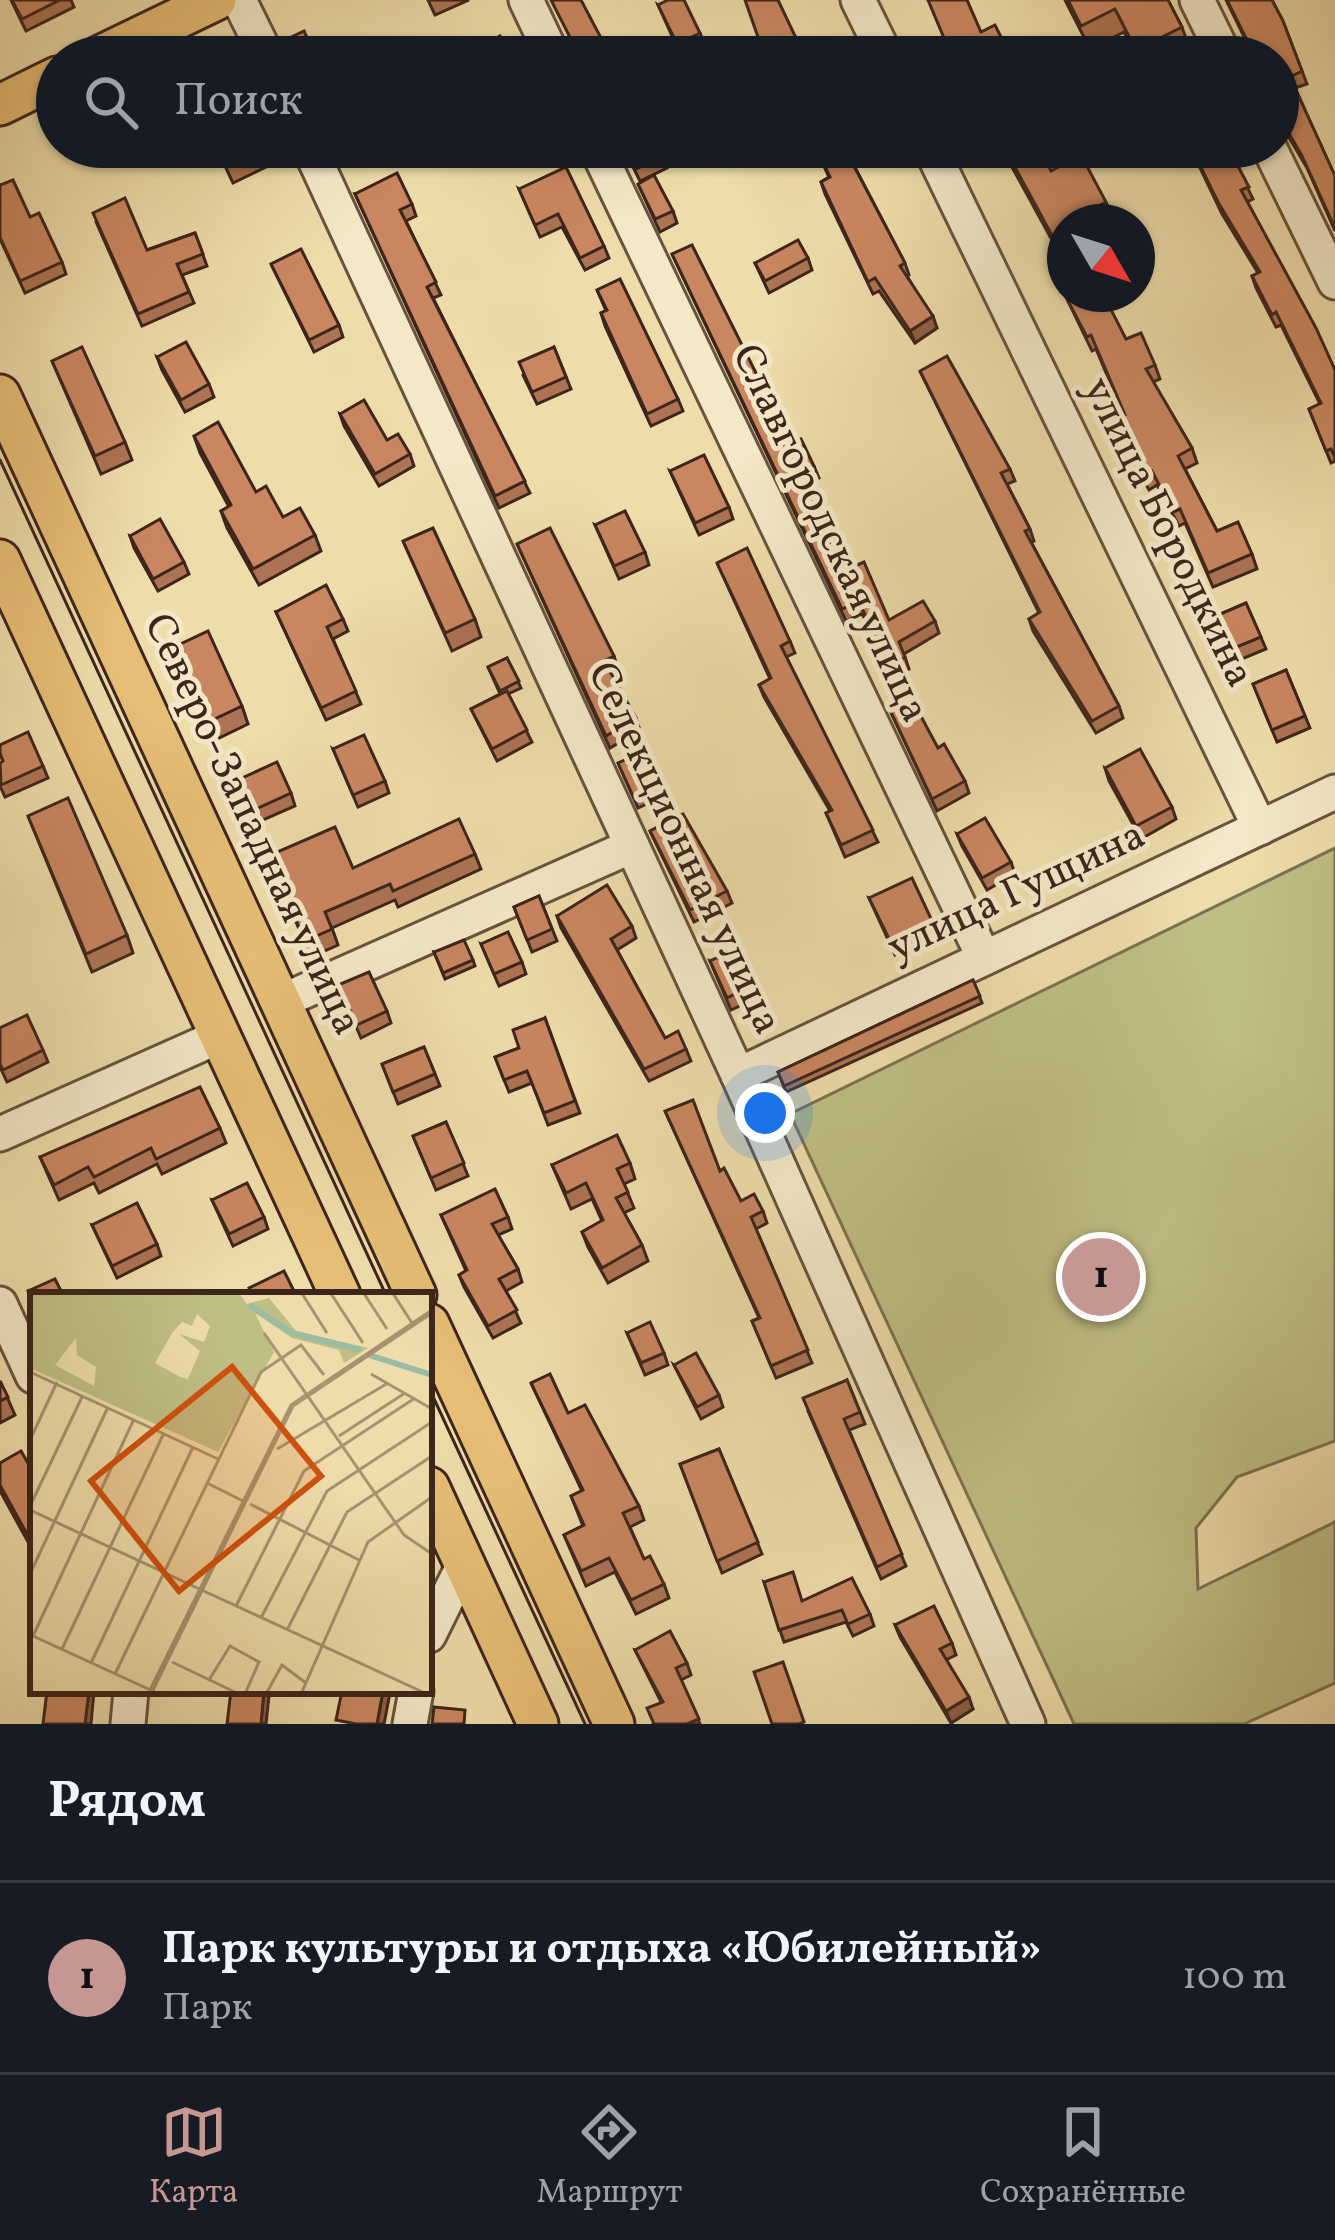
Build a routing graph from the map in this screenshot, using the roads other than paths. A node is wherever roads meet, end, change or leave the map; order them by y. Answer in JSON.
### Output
{"nodes":[{"id":1,"x":216,"y":0,"type":"edge"},
{"id":2,"x":239,"y":0,"type":"edge"},
{"id":3,"x":526,"y":0,"type":"edge"},
{"id":4,"x":858,"y":0,"type":"edge"},
{"id":5,"x":1197,"y":0,"type":"edge"},
{"id":6,"x":141,"y":36,"type":"edge"},
{"id":7,"x":257,"y":36,"type":"edge"},
{"id":8,"x":543,"y":36,"type":"edge"},
{"id":9,"x":876,"y":36,"type":"edge"},
{"id":10,"x":1215,"y":36,"type":"edge"},
{"id":11,"x":36,"y":87,"type":"edge"},
{"id":12,"x":0,"y":105,"type":"edge"},
{"id":13,"x":318,"y":168,"type":"edge"},
{"id":14,"x":606,"y":168,"type":"edge"},
{"id":15,"x":940,"y":168,"type":"edge"},
{"id":16,"x":1279,"y":168,"type":"edge"},
{"id":17,"x":1335,"y":282,"type":"edge"},
{"id":18,"x":0,"y":395,"type":"edge"},
{"id":19,"x":0,"y":560,"type":"edge"},
{"id":20,"x":1335,"y":792,"type":"edge"},
{"id":21,"x":1260,"y":828,"type":"junction"},
{"id":22,"x":632,"y":846,"type":"junction"},
{"id":23,"x":984,"y":958,"type":"junction"},
{"id":24,"x":280,"y":1002,"type":"junction"},
{"id":25,"x":220,"y":1036,"type":"junction"},
{"id":26,"x":738,"y":1075,"type":"junction"},
{"id":27,"x":0,"y":1134,"type":"edge"},
{"id":28,"x":339,"y":1292,"type":"edge"},
{"id":29,"x":415,"y":1292,"type":"edge"},
{"id":30,"x":0,"y":1304,"type":"edge"},
{"id":31,"x":432,"y":1330,"type":"edge"},
{"id":32,"x":30,"y":1369,"type":"edge"},
{"id":33,"x":432,"y":1494,"type":"edge"},
{"id":34,"x":464,"y":1564,"type":"junction"},
{"id":35,"x":432,"y":1629,"type":"edge"},
{"id":36,"x":131,"y":1694,"type":"edge"},
{"id":37,"x":415,"y":1694,"type":"edge"},
{"id":38,"x":128,"y":1724,"type":"edge"},
{"id":39,"x":410,"y":1724,"type":"edge"},
{"id":40,"x":538,"y":1724,"type":"edge"},
{"id":41,"x":614,"y":1724,"type":"edge"},
{"id":42,"x":1028,"y":1724,"type":"edge"}],
"edges":[{"from":1,"to":6,"type":"main road"},
{"from":2,"to":7,"type":"street"},
{"from":3,"to":8,"type":"street"},
{"from":4,"to":9,"type":"street"},
{"from":5,"to":10,"type":"street"},
{"from":11,"to":12,"type":"main road"},
{"from":13,"to":22,"type":"street","name":"Селекционная улица"},
{"from":14,"to":23,"type":"street","name":"Славгородская улица"},
{"from":15,"to":21,"type":"street","name":"улица Бородкина"},
{"from":16,"to":17,"type":"street"},
{"from":18,"to":24,"type":"main road","name":"Северо-Западная улица"},
{"from":19,"to":25,"type":"main road"},
{"from":20,"to":21,"type":"street","name":"улица Гущина"},
{"from":21,"to":23,"type":"street","name":"улица Гущина"},
{"from":22,"to":24,"type":"street"},
{"from":22,"to":26,"type":"street","name":"Селекционная улица"},
{"from":23,"to":26,"type":"street","name":"улица Гущина"},
{"from":24,"to":29,"type":"main road","name":"Северо-Западная улица"},
{"from":25,"to":27,"type":"street"},
{"from":25,"to":28,"type":"main road"},
{"from":26,"to":42,"type":"street","name":"Селекционная улица"},
{"from":30,"to":32,"type":"street"},
{"from":31,"to":41,"type":"main road"},
{"from":33,"to":34,"type":"main road"},
{"from":34,"to":35,"type":"street"},
{"from":34,"to":40,"type":"main road"},
{"from":36,"to":38,"type":"street"},
{"from":37,"to":39,"type":"street"}]}
